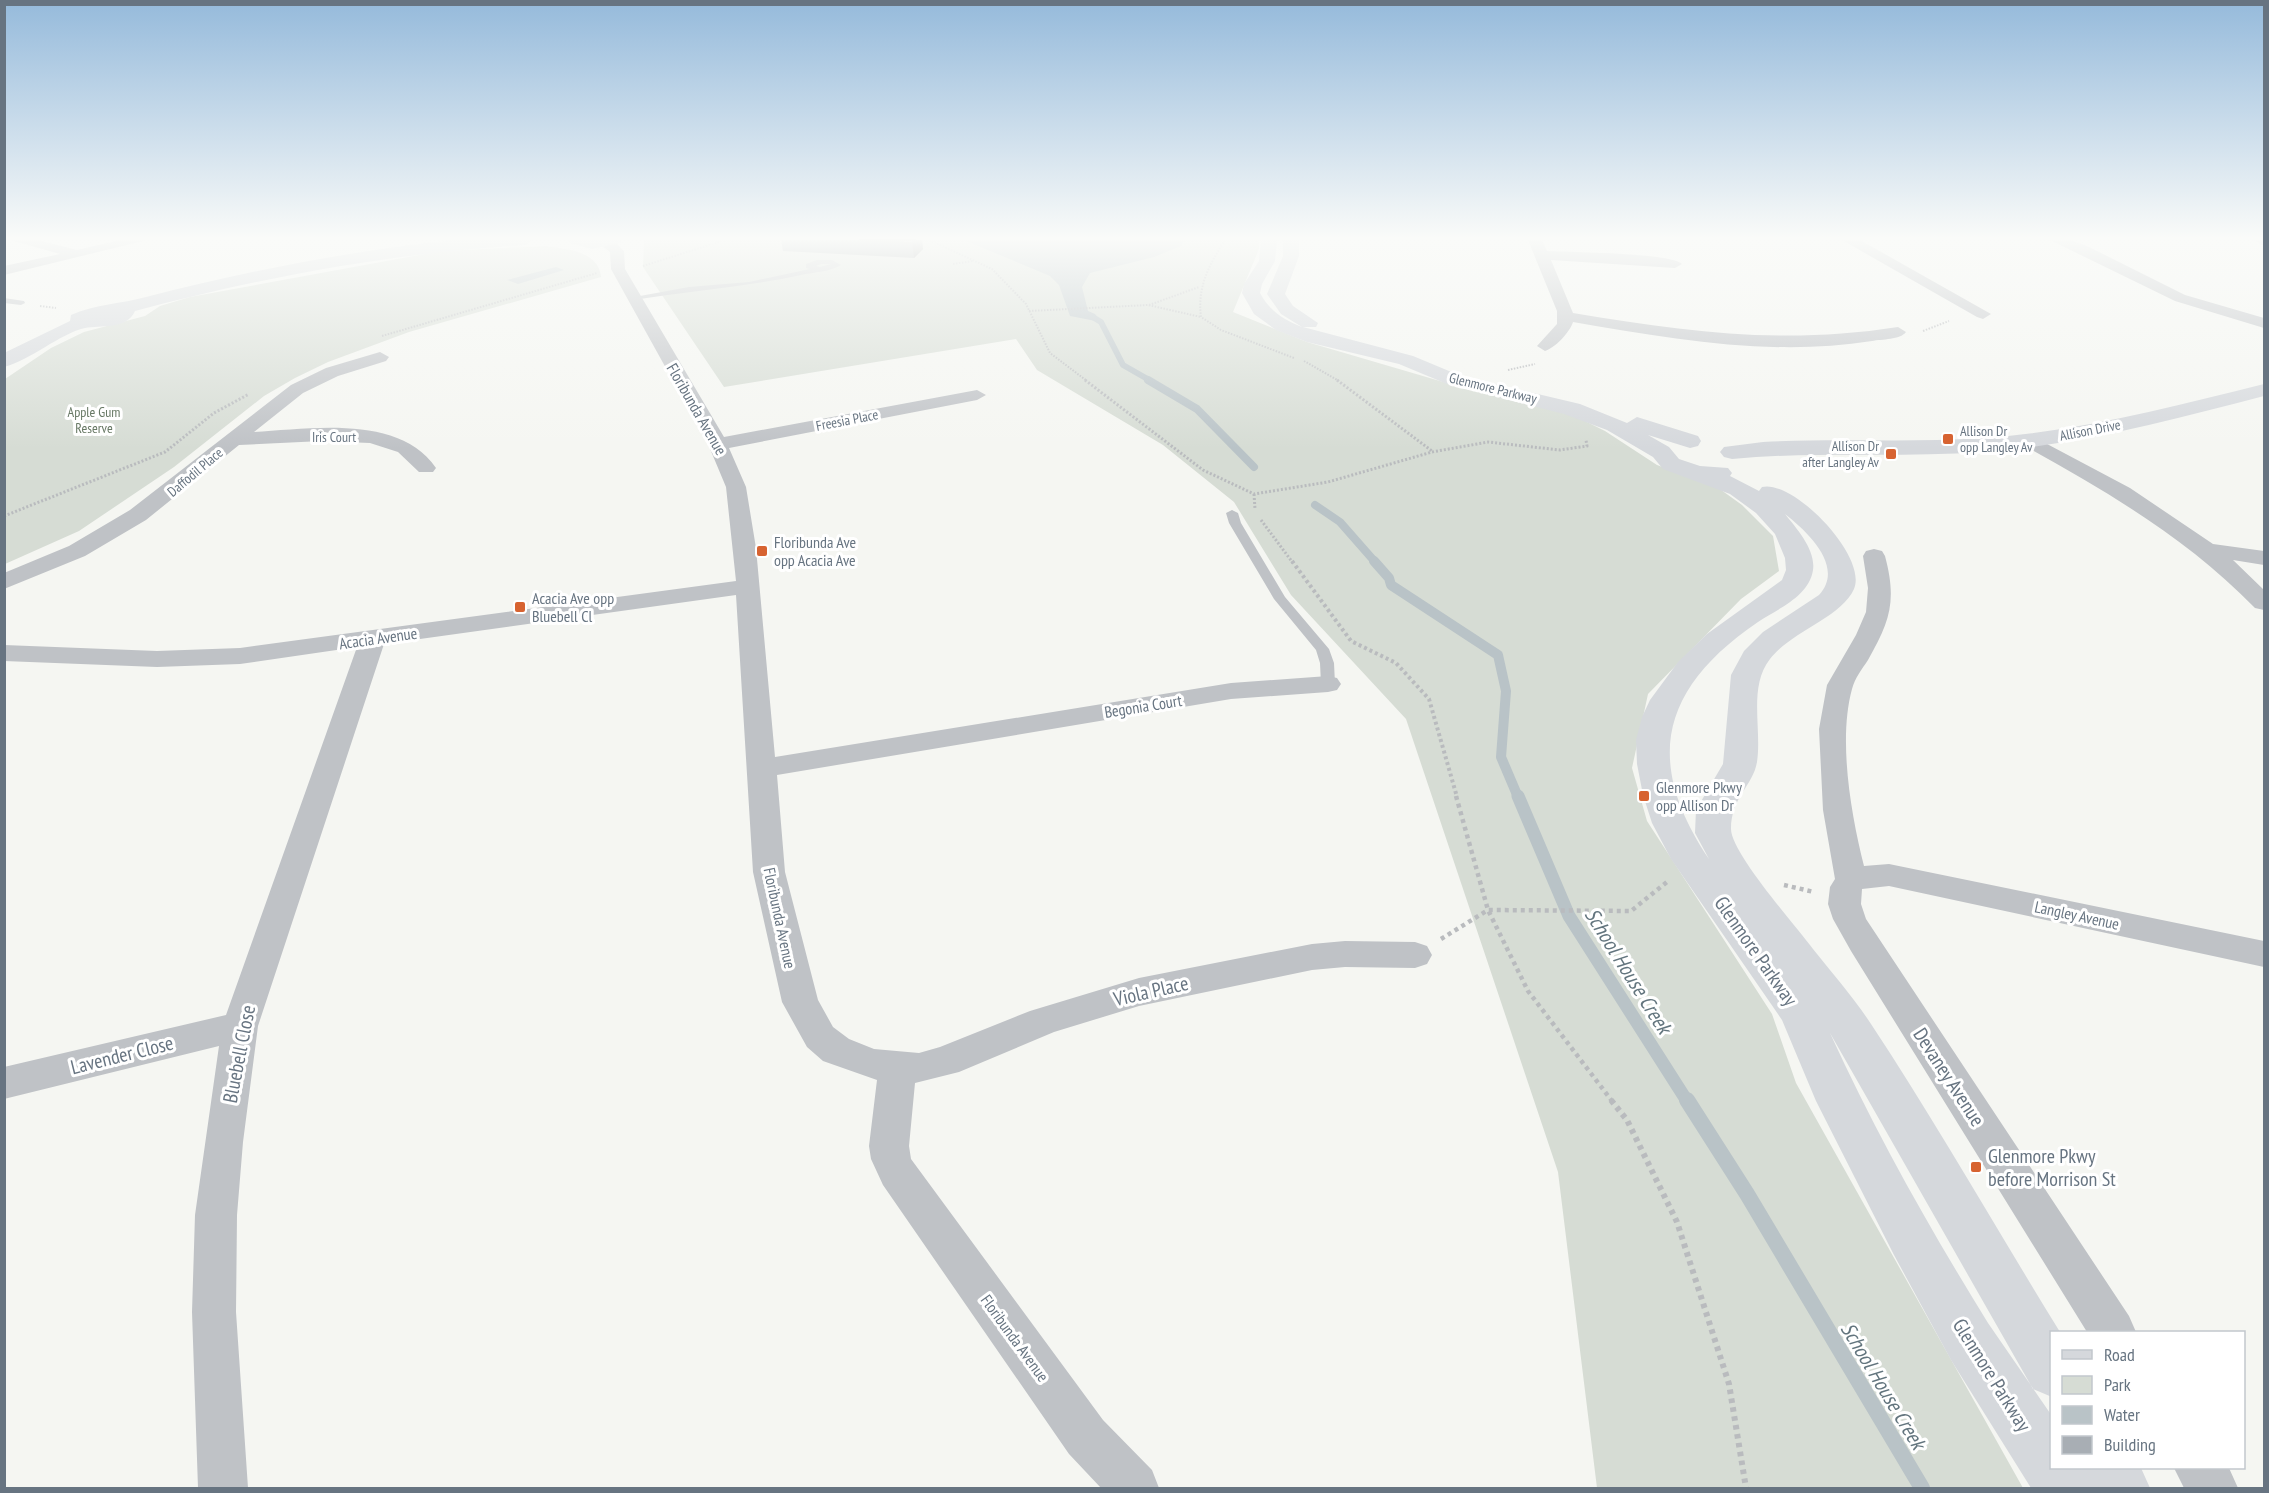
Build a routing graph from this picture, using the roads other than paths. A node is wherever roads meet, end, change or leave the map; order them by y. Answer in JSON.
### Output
{"nodes":[{"id":1,"x":116,"y":310,"type":"edge"},
{"id":2,"x":640,"y":310,"type":"edge"},
{"id":3,"x":1260,"y":310,"type":"edge"},
{"id":4,"x":1288,"y":310,"type":"edge"},
{"id":5,"x":1563,"y":310,"type":"edge"},
{"id":6,"x":1975,"y":310,"type":"edge"},
{"id":7,"x":2220,"y":310,"type":"edge"},
{"id":8,"x":1983,"y":314,"type":"road end"},
{"id":9,"x":1565,"y":316,"type":"junction"},
{"id":10,"x":2265,"y":323,"type":"edge"},
{"id":11,"x":1898,"y":332,"type":"road end"},
{"id":12,"x":1545,"y":346,"type":"dead end"},
{"id":13,"x":380,"y":357,"type":"dead end"},
{"id":14,"x":1454,"y":357,"type":"dead end"},
{"id":15,"x":4,"y":361,"type":"edge"},
{"id":16,"x":1557,"y":385,"type":"dead end"},
{"id":17,"x":2265,"y":390,"type":"edge"},
{"id":18,"x":976,"y":395,"type":"dead end"},
{"id":19,"x":234,"y":439,"type":"junction"},
{"id":20,"x":2028,"y":440,"type":"junction"},
{"id":21,"x":718,"y":444,"type":"junction"},
{"id":22,"x":1661,"y":452,"type":"junction"},
{"id":23,"x":1694,"y":457,"type":"junction"},
{"id":24,"x":1736,"y":459,"type":"junction"},
{"id":25,"x":426,"y":468,"type":"dead end"},
{"id":26,"x":1232,"y":513,"type":"dead end"},
{"id":27,"x":2209,"y":550,"type":"junction"},
{"id":28,"x":1874,"y":556,"type":"dead end"},
{"id":29,"x":2265,"y":558,"type":"edge"},
{"id":30,"x":4,"y":582,"type":"edge"},
{"id":31,"x":749,"y":586,"type":"junction"},
{"id":32,"x":2265,"y":603,"type":"edge"},
{"id":33,"x":373,"y":639,"type":"junction"},
{"id":34,"x":4,"y":653,"type":"edge"},
{"id":35,"x":1328,"y":684,"type":"joint"},
{"id":36,"x":760,"y":769,"type":"junction"},
{"id":37,"x":1851,"y":879,"type":"junction"},
{"id":38,"x":2265,"y":954,"type":"edge"},
{"id":39,"x":1415,"y":955,"type":"road end"},
{"id":40,"x":240,"y":1026,"type":"junction"},
{"id":41,"x":898,"y":1068,"type":"junction"},
{"id":42,"x":4,"y":1083,"type":"edge"},
{"id":43,"x":2112,"y":1331,"type":"edge"},
{"id":44,"x":2050,"y":1367,"type":"edge"},
{"id":45,"x":2050,"y":1468,"type":"edge"},
{"id":46,"x":2051,"y":1469,"type":"edge"},
{"id":47,"x":2110,"y":1469,"type":"edge"},
{"id":48,"x":2200,"y":1469,"type":"edge"},
{"id":49,"x":224,"y":1488,"type":"edge"},
{"id":50,"x":1134,"y":1488,"type":"edge"},
{"id":51,"x":2063,"y":1488,"type":"edge"},
{"id":52,"x":2121,"y":1488,"type":"edge"},
{"id":53,"x":2212,"y":1488,"type":"edge"}],
"edges":[{"from":1,"to":15,"type":"main road"},
{"from":2,"to":21,"type":"street","name":"Floribunda Avenue"},
{"from":3,"to":22,"type":"main road","name":"Glenmore Parkway"},
{"from":4,"to":14,"type":"main road","name":"Glenmore Parkway"},
{"from":5,"to":9,"type":"street"},
{"from":6,"to":8,"type":"street"},
{"from":7,"to":10,"type":"street"},
{"from":9,"to":11,"type":"street"},
{"from":9,"to":12,"type":"street"},
{"from":13,"to":19,"type":"street","name":"Daffodil Place"},
{"from":16,"to":23,"type":"main road","name":"Glenmore Parkway"},
{"from":17,"to":20,"type":"main road","name":"Allison Drive"},
{"from":18,"to":21,"type":"street","name":"Freesia Place"},
{"from":19,"to":25,"type":"street","name":"Iris Court"},
{"from":19,"to":30,"type":"street","name":"Daffodil Place"},
{"from":20,"to":24,"type":"main road","name":"Allison Drive"},
{"from":20,"to":27,"type":"street"},
{"from":21,"to":31,"type":"street","name":"Floribunda Avenue"},
{"from":22,"to":23,"type":"main road"},
{"from":22,"to":23,"type":"main road"},
{"from":23,"to":24,"type":"main road"},
{"from":23,"to":24,"type":"main road","name":"Allison Drive"},
{"from":23,"to":45,"type":"main road","name":"Glenmore Parkway"},
{"from":24,"to":44,"type":"main road","name":"Glenmore Parkway"},
{"from":26,"to":35,"type":"lane","name":"Begonia Court"},
{"from":27,"to":29,"type":"street"},
{"from":27,"to":32,"type":"street"},
{"from":28,"to":37,"type":"street","name":"Devaney Avenue"},
{"from":31,"to":33,"type":"street","name":"Acacia Avenue"},
{"from":31,"to":36,"type":"street","name":"Floribunda Avenue"},
{"from":33,"to":34,"type":"street","name":"Acacia Avenue"},
{"from":33,"to":40,"type":"street","name":"Bluebell Close"},
{"from":35,"to":36,"type":"street","name":"Begonia Court"},
{"from":36,"to":41,"type":"street","name":"Floribunda Avenue"},
{"from":37,"to":38,"type":"street","name":"Langley Avenue"},
{"from":37,"to":43,"type":"street","name":"Devaney Avenue"},
{"from":39,"to":41,"type":"street","name":"Viola Place"},
{"from":40,"to":42,"type":"street","name":"Lavender Close"},
{"from":40,"to":49,"type":"street","name":"Bluebell Close"},
{"from":41,"to":50,"type":"street","name":"Floribunda Avenue"},
{"from":46,"to":51,"type":"main road","name":"Glenmore Parkway"},
{"from":47,"to":52,"type":"main road"},
{"from":48,"to":53,"type":"street"}]}
